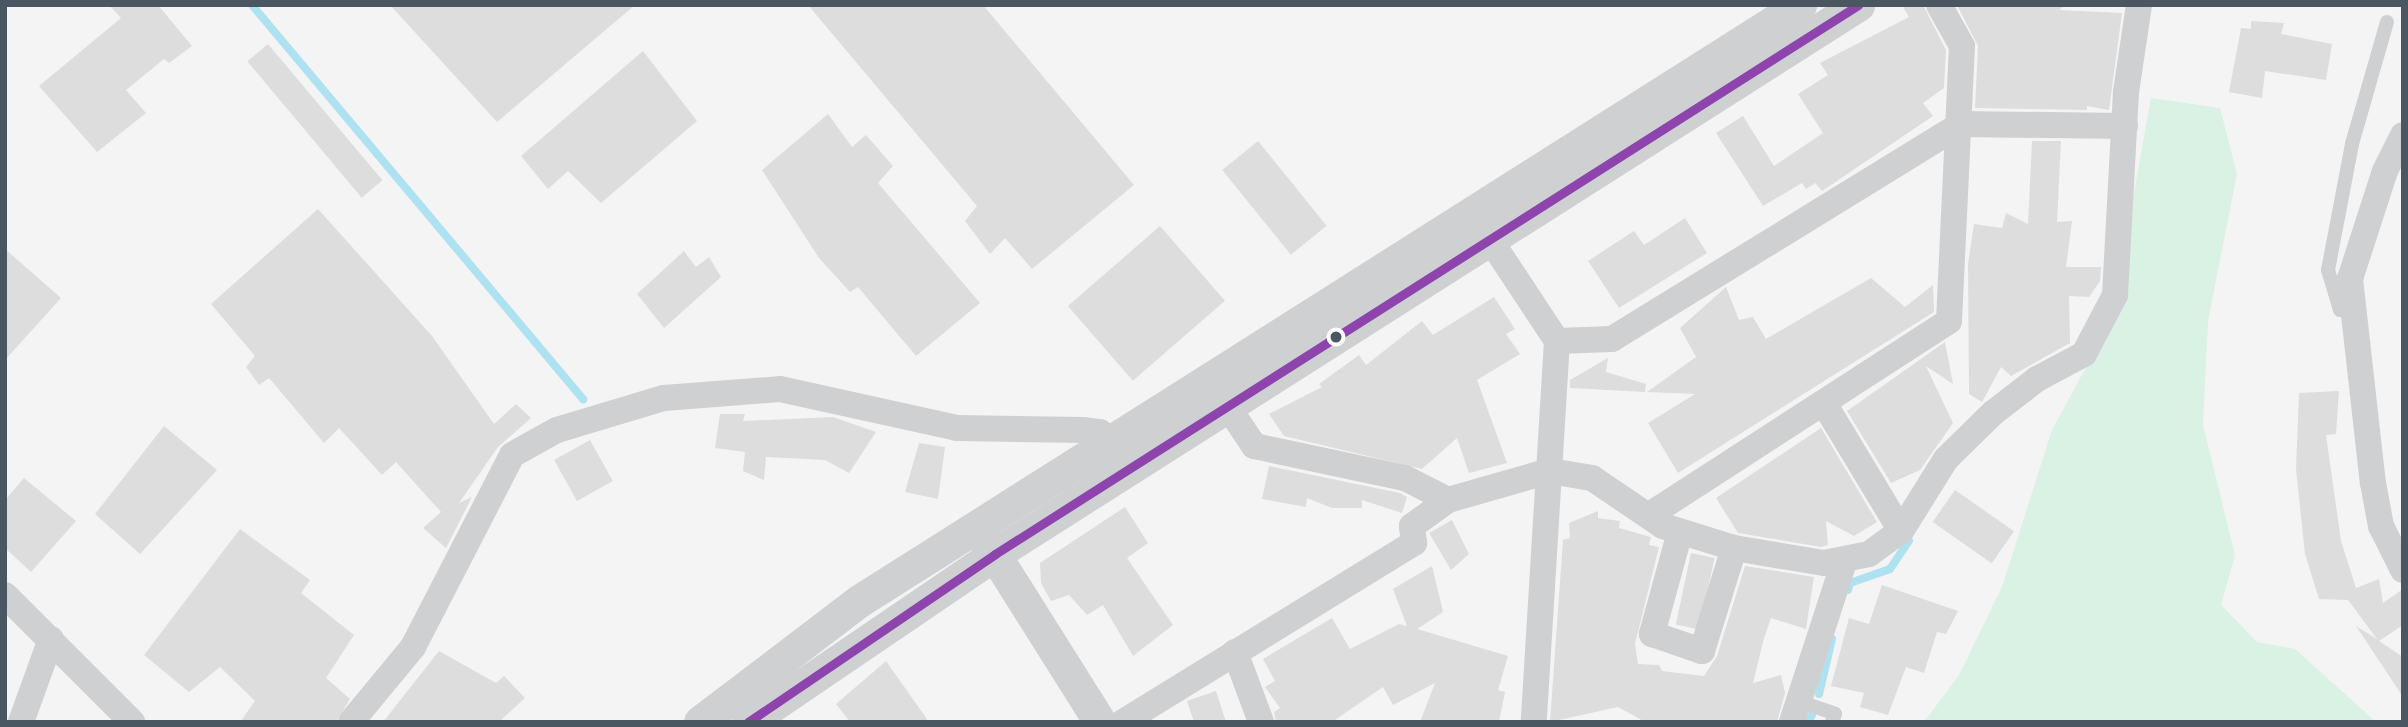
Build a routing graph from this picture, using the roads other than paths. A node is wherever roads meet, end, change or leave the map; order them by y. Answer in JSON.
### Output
{"nodes":[{"id":1,"x":1800,"y":5,"type":"edge"},
{"id":2,"x":1858,"y":5,"type":"edge"},
{"id":3,"x":1939,"y":5,"type":"edge"},
{"id":4,"x":2139,"y":5,"type":"edge"},
{"id":5,"x":2387,"y":22,"type":"dead end"},
{"id":6,"x":1961,"y":124,"type":"junction"},
{"id":7,"x":2125,"y":127,"type":"junction"},
{"id":8,"x":2403,"y":135,"type":"edge"},
{"id":9,"x":1481,"y":226,"type":"junction"},
{"id":10,"x":2354,"y":312,"type":"junction"},
{"id":11,"x":1557,"y":341,"type":"junction"},
{"id":12,"x":1210,"y":380,"type":"junction"},
{"id":13,"x":1825,"y":405,"type":"junction"},
{"id":14,"x":1228,"y":407,"type":"junction"},
{"id":15,"x":1114,"y":443,"type":"junction"},
{"id":16,"x":1550,"y":471,"type":"junction"},
{"id":17,"x":1448,"y":500,"type":"junction"},
{"id":18,"x":1651,"y":513,"type":"junction"},
{"id":19,"x":2392,"y":522,"type":"edge"},
{"id":20,"x":976,"y":527,"type":"junction"},
{"id":21,"x":1901,"y":531,"type":"junction"},
{"id":22,"x":1680,"y":532,"type":"junction"},
{"id":23,"x":1734,"y":548,"type":"junction"},
{"id":24,"x":995,"y":554,"type":"junction"},
{"id":25,"x":1844,"y":562,"type":"junction"},
{"id":26,"x":2403,"y":570,"type":"edge"},
{"id":27,"x":5,"y":595,"type":"edge"},
{"id":28,"x":51,"y":639,"type":"junction"},
{"id":29,"x":1235,"y":652,"type":"junction"},
{"id":30,"x":1796,"y":712,"type":"edge"},
{"id":31,"x":21,"y":722,"type":"edge"},
{"id":32,"x":132,"y":722,"type":"edge"},
{"id":33,"x":351,"y":722,"type":"edge"},
{"id":34,"x":700,"y":722,"type":"edge"},
{"id":35,"x":748,"y":722,"type":"edge"},
{"id":36,"x":1100,"y":722,"type":"edge"},
{"id":37,"x":1123,"y":722,"type":"edge"},
{"id":38,"x":1261,"y":722,"type":"edge"},
{"id":39,"x":1534,"y":722,"type":"edge"},
{"id":40,"x":1832,"y":722,"type":"edge"}],
"edges":[{"from":1,"to":9,"type":"street"},
{"from":2,"to":9,"type":"street"},
{"from":3,"to":6,"type":"street"},
{"from":4,"to":7,"type":"street"},
{"from":5,"to":10,"type":"lane"},
{"from":6,"to":7,"type":"street"},
{"from":6,"to":11,"type":"street"},
{"from":6,"to":13,"type":"street"},
{"from":7,"to":21,"type":"street"},
{"from":8,"to":10,"type":"street"},
{"from":9,"to":11,"type":"street"},
{"from":9,"to":12,"type":"street"},
{"from":9,"to":14,"type":"street"},
{"from":10,"to":19,"type":"street"},
{"from":11,"to":16,"type":"street"},
{"from":12,"to":14,"type":"street"},
{"from":12,"to":15,"type":"street"},
{"from":13,"to":18,"type":"street"},
{"from":13,"to":21,"type":"street"},
{"from":14,"to":17,"type":"street"},
{"from":14,"to":24,"type":"street"},
{"from":15,"to":20,"type":"street"},
{"from":15,"to":33,"type":"street"},
{"from":16,"to":17,"type":"street"},
{"from":16,"to":18,"type":"street"},
{"from":16,"to":39,"type":"street"},
{"from":17,"to":29,"type":"street"},
{"from":18,"to":22,"type":"street"},
{"from":19,"to":26,"type":"street"},
{"from":20,"to":24,"type":"street"},
{"from":20,"to":34,"type":"street"},
{"from":21,"to":25,"type":"street"},
{"from":22,"to":23,"type":"street"},
{"from":22,"to":23,"type":"street"},
{"from":23,"to":25,"type":"street"},
{"from":24,"to":35,"type":"street"},
{"from":24,"to":36,"type":"street"},
{"from":25,"to":30,"type":"street"},
{"from":27,"to":28,"type":"street"},
{"from":28,"to":31,"type":"street"},
{"from":28,"to":32,"type":"street"},
{"from":29,"to":37,"type":"street"},
{"from":29,"to":38,"type":"street"},
{"from":30,"to":40,"type":"lane"}]}
